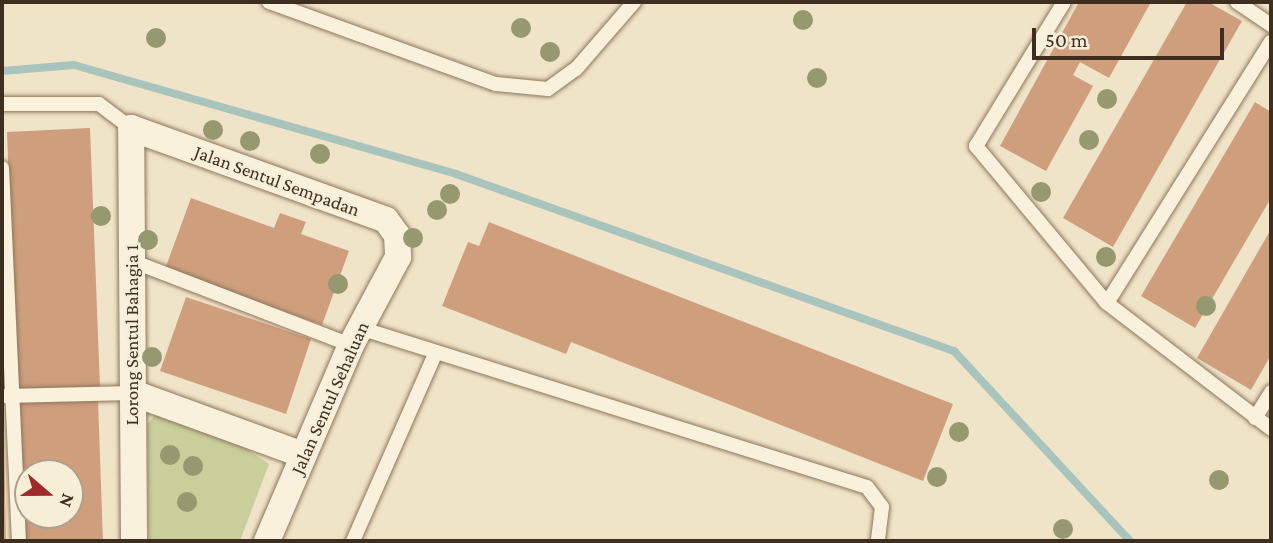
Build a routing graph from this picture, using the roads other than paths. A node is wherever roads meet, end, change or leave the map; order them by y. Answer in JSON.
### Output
{"nodes":[{"id":1,"x":268,"y":2,"type":"edge"},
{"id":2,"x":634,"y":2,"type":"edge"},
{"id":3,"x":1064,"y":2,"type":"edge"},
{"id":4,"x":1237,"y":2,"type":"edge"},
{"id":5,"x":1271,"y":25,"type":"edge"},
{"id":6,"x":1271,"y":42,"type":"edge"},
{"id":7,"x":2,"y":104,"type":"edge"},
{"id":8,"x":131,"y":128,"type":"junction"},
{"id":9,"x":2,"y":169,"type":"edge"},
{"id":10,"x":398,"y":257,"type":"joint"},
{"id":11,"x":132,"y":261,"type":"junction"},
{"id":12,"x":1107,"y":303,"type":"junction"},
{"id":13,"x":356,"y":337,"type":"junction"},
{"id":14,"x":436,"y":352,"type":"junction"},
{"id":15,"x":1271,"y":392,"type":"edge"},
{"id":16,"x":133,"y":393,"type":"junction"},
{"id":17,"x":6,"y":396,"type":"edge"},
{"id":18,"x":1255,"y":418,"type":"junction"},
{"id":19,"x":1271,"y":429,"type":"edge"},
{"id":20,"x":303,"y":455,"type":"junction"},
{"id":21,"x":19,"y":541,"type":"edge"},
{"id":22,"x":134,"y":541,"type":"edge"},
{"id":23,"x":267,"y":541,"type":"edge"},
{"id":24,"x":353,"y":541,"type":"edge"},
{"id":25,"x":878,"y":541,"type":"edge"}],
"edges":[{"from":1,"to":2,"type":"lane"},
{"from":3,"to":12,"type":"lane"},
{"from":4,"to":5,"type":"lane"},
{"from":6,"to":12,"type":"lane"},
{"from":7,"to":8,"type":"lane"},
{"from":8,"to":10,"type":"street","name":"Jalan Sentul Sempadan"},
{"from":8,"to":11,"type":"street","name":"Lorong Sentul Bahagia 1"},
{"from":9,"to":17,"type":"lane"},
{"from":10,"to":13,"type":"street","name":"Jalan Sentul Sehaluan"},
{"from":11,"to":13,"type":"lane"},
{"from":11,"to":16,"type":"street","name":"Lorong Sentul Bahagia 1"},
{"from":12,"to":18,"type":"lane"},
{"from":13,"to":14,"type":"lane"},
{"from":13,"to":20,"type":"street","name":"Jalan Sentul Sehaluan"},
{"from":14,"to":24,"type":"lane"},
{"from":14,"to":25,"type":"lane"},
{"from":15,"to":18,"type":"lane"},
{"from":16,"to":17,"type":"lane"},
{"from":16,"to":20,"type":"street"},
{"from":16,"to":22,"type":"street","name":"Lorong Sentul Bahagia 1"},
{"from":17,"to":21,"type":"lane"},
{"from":18,"to":19,"type":"lane"},
{"from":20,"to":23,"type":"street","name":"Jalan Sentul Sehaluan"}]}
